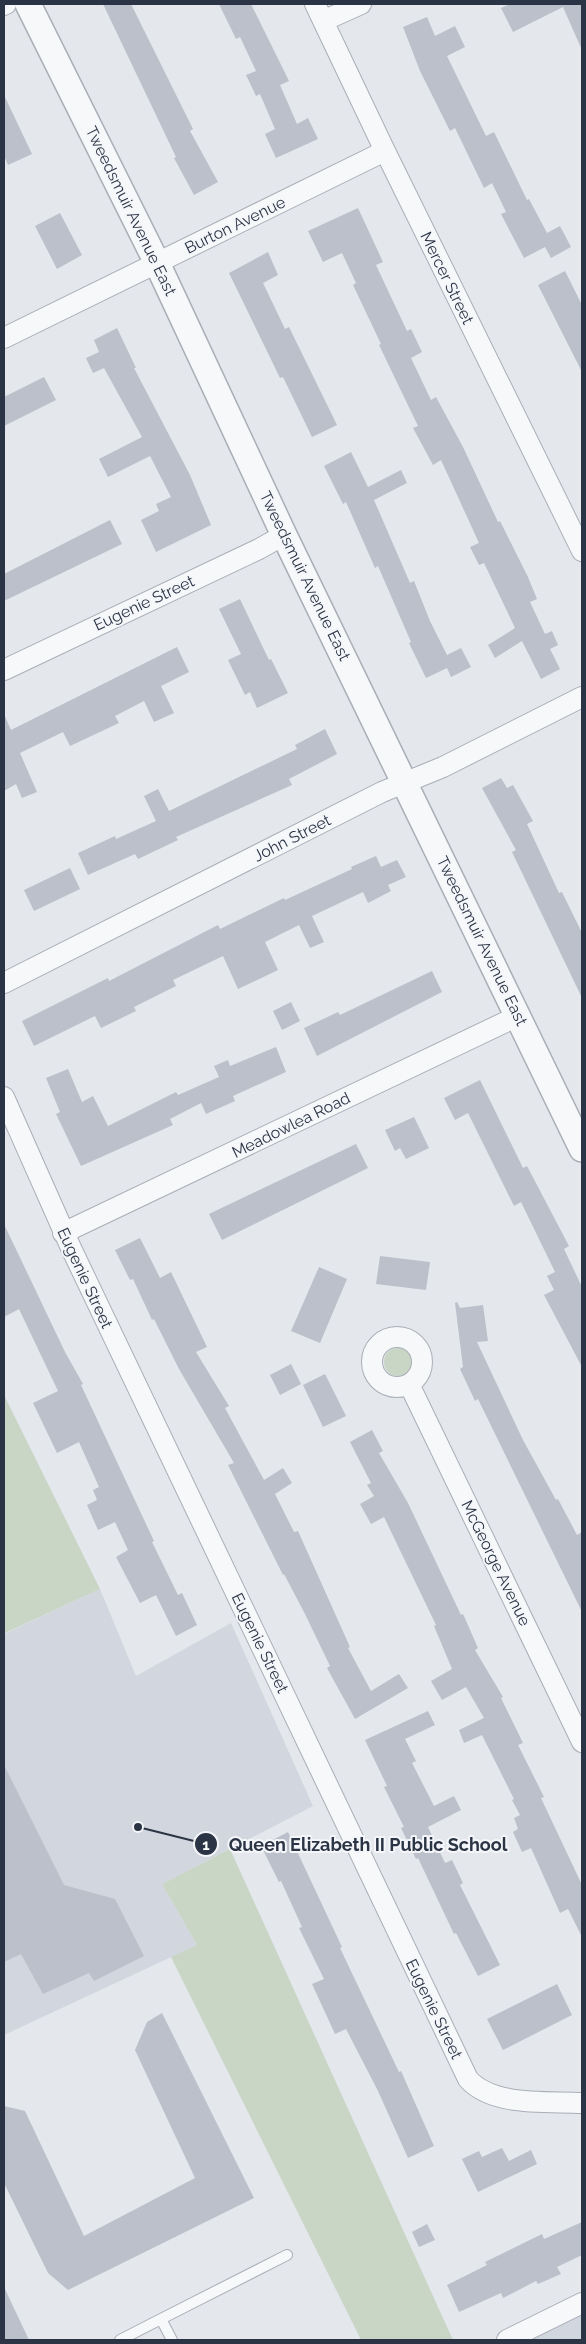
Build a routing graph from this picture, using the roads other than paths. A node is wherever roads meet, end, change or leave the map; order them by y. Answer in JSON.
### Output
{"nodes":[{"id":1,"x":28,"y":4,"type":"edge"},
{"id":2,"x":361,"y":4,"type":"edge"},
{"id":3,"x":319,"y":12,"type":"edge"},
{"id":4,"x":384,"y":151,"type":"junction"},
{"id":5,"x":157,"y":263,"type":"junction"},
{"id":6,"x":4,"y":338,"type":"edge"},
{"id":7,"x":284,"y":535,"type":"junction"},
{"id":8,"x":582,"y":551,"type":"edge"},
{"id":9,"x":4,"y":670,"type":"edge"},
{"id":10,"x":582,"y":698,"type":"edge"},
{"id":11,"x":405,"y":784,"type":"junction"},
{"id":12,"x":4,"y":983,"type":"edge"},
{"id":13,"x":518,"y":1016,"type":"junction"},
{"id":14,"x":4,"y":1097,"type":"edge"},
{"id":15,"x":582,"y":1149,"type":"edge"},
{"id":16,"x":64,"y":1233,"type":"junction"},
{"id":17,"x":409,"y":1384,"type":"dead end"},
{"id":18,"x":582,"y":1742,"type":"edge"},
{"id":19,"x":582,"y":2103,"type":"edge"},
{"id":20,"x":287,"y":2255,"type":"dead end"},
{"id":21,"x":582,"y":2303,"type":"edge"},
{"id":22,"x":161,"y":2319,"type":"junction"},
{"id":23,"x":120,"y":2340,"type":"edge"},
{"id":24,"x":172,"y":2340,"type":"edge"},
{"id":25,"x":507,"y":2340,"type":"edge"}],
"edges":[{"from":1,"to":5,"type":"street","name":"Tweedsmuir Avenue East"},
{"from":2,"to":3,"type":"street"},
{"from":3,"to":4,"type":"street","name":"Mercer Street"},
{"from":4,"to":5,"type":"street","name":"Burton Avenue"},
{"from":4,"to":8,"type":"street","name":"Mercer Street"},
{"from":5,"to":6,"type":"street","name":"Burton Avenue"},
{"from":5,"to":7,"type":"street","name":"Tweedsmuir Avenue East"},
{"from":7,"to":9,"type":"street","name":"Eugenie Street"},
{"from":7,"to":11,"type":"street","name":"Tweedsmuir Avenue East"},
{"from":10,"to":11,"type":"street","name":"John Street"},
{"from":11,"to":12,"type":"street","name":"John Street"},
{"from":11,"to":13,"type":"street","name":"Tweedsmuir Avenue East"},
{"from":13,"to":15,"type":"street","name":"Tweedsmuir Avenue East"},
{"from":13,"to":16,"type":"street","name":"Meadowlea Road"},
{"from":14,"to":16,"type":"street","name":"Eugenie Street"},
{"from":16,"to":19,"type":"street","name":"Eugenie Street"},
{"from":17,"to":18,"type":"street","name":"McGeorge Avenue"},
{"from":20,"to":22,"type":"lane"},
{"from":21,"to":25,"type":"street"},
{"from":22,"to":23,"type":"lane"},
{"from":22,"to":24,"type":"lane"}]}
